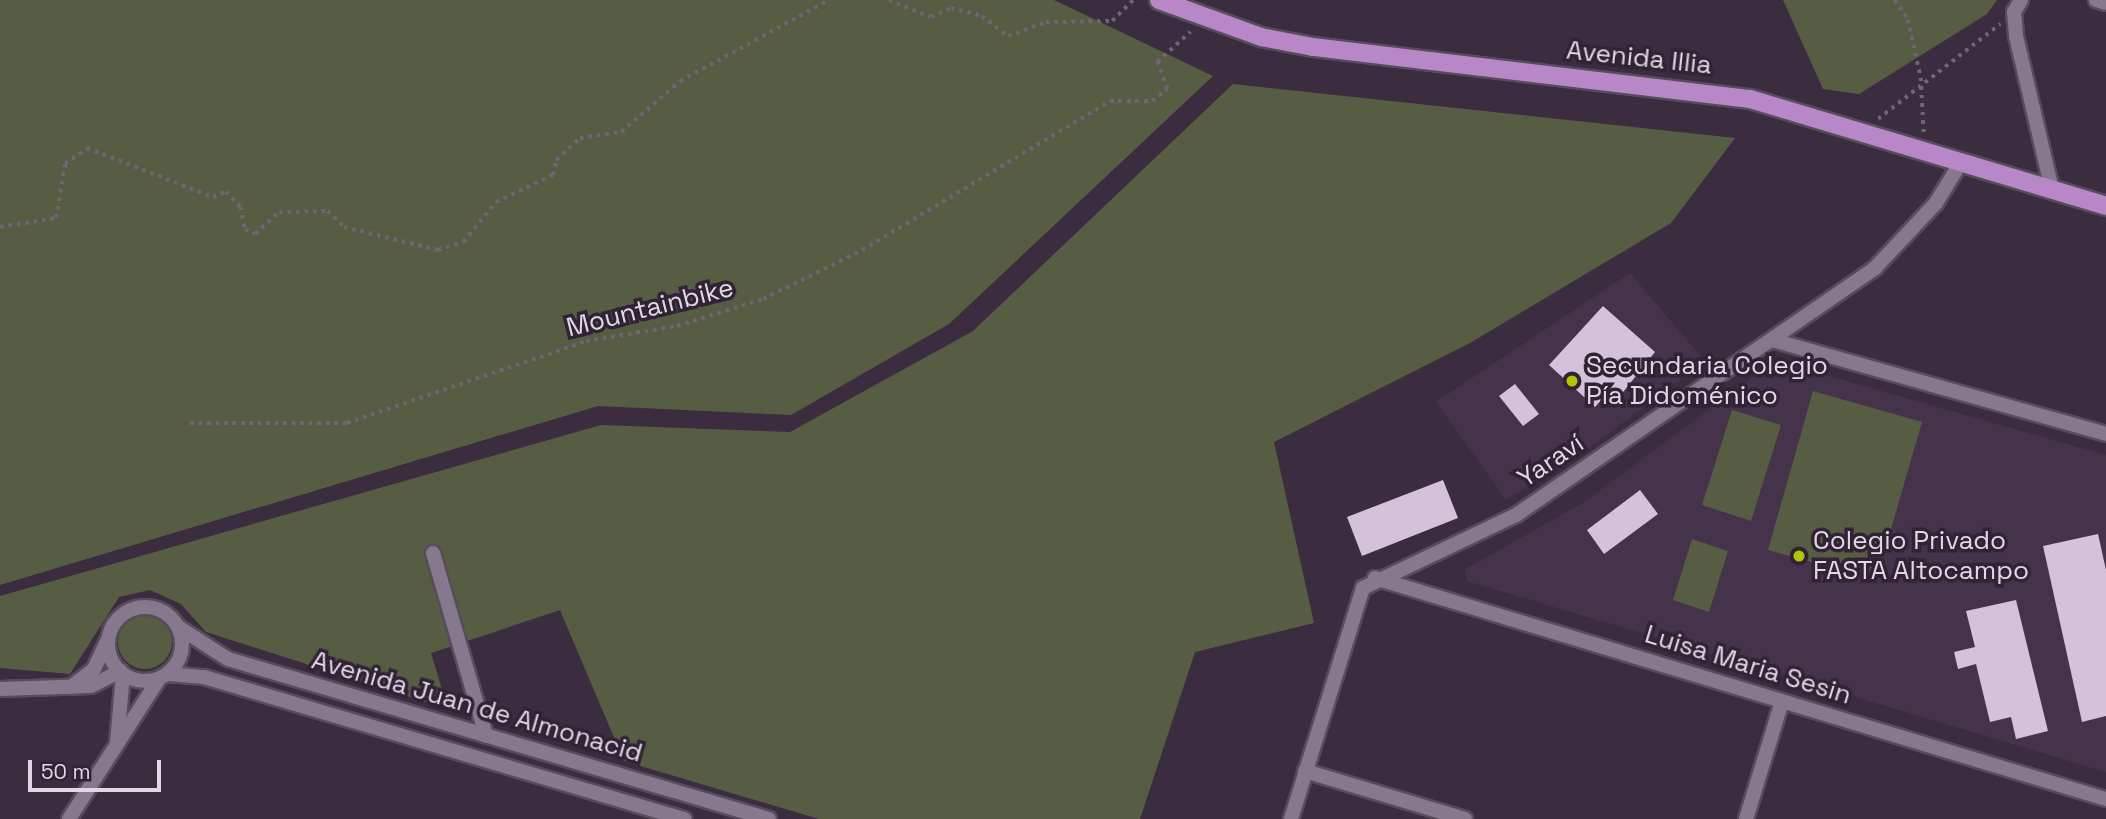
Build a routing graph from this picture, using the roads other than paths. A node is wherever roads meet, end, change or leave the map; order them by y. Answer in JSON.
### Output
{"nodes":[{"id":1,"x":1159,"y":0,"type":"edge"},
{"id":2,"x":2096,"y":0,"type":"edge"},
{"id":3,"x":2106,"y":3,"type":"edge"},
{"id":4,"x":2018,"y":6,"type":"edge"},
{"id":5,"x":1961,"y":162,"type":"junction"},
{"id":6,"x":2052,"y":189,"type":"junction"},
{"id":7,"x":2106,"y":206,"type":"edge"},
{"id":8,"x":1772,"y":340,"type":"junction"},
{"id":9,"x":2106,"y":435,"type":"edge"},
{"id":10,"x":433,"y":553,"type":"dead end"},
{"id":11,"x":1375,"y":578,"type":"junction"},
{"id":12,"x":178,"y":627,"type":"junction"},
{"id":13,"x":108,"y":639,"type":"junction"},
{"id":14,"x":122,"y":673,"type":"junction"},
{"id":15,"x":163,"y":676,"type":"junction"},
{"id":16,"x":69,"y":687,"type":"junction"},
{"id":17,"x":0,"y":689,"type":"edge"},
{"id":18,"x":1782,"y":701,"type":"junction"},
{"id":19,"x":486,"y":735,"type":"junction"},
{"id":20,"x":117,"y":743,"type":"junction"},
{"id":21,"x":1305,"y":771,"type":"junction"},
{"id":22,"x":2106,"y":799,"type":"edge"},
{"id":23,"x":723,"y":812,"type":"edge"},
{"id":24,"x":69,"y":819,"type":"edge"},
{"id":25,"x":684,"y":819,"type":"edge"},
{"id":26,"x":769,"y":819,"type":"edge"},
{"id":27,"x":1291,"y":819,"type":"edge"},
{"id":28,"x":1465,"y":819,"type":"edge"},
{"id":29,"x":1746,"y":819,"type":"edge"}],
"edges":[{"from":1,"to":5,"type":"main road","name":"Avenida Illia"},
{"from":2,"to":3,"type":"street"},
{"from":4,"to":6,"type":"street"},
{"from":5,"to":6,"type":"main road","name":"Avenida Illia"},
{"from":5,"to":8,"type":"street","name":"Yaraví"},
{"from":6,"to":7,"type":"main road","name":"Avenida Illia"},
{"from":8,"to":9,"type":"street"},
{"from":8,"to":11,"type":"street","name":"Yaraví"},
{"from":10,"to":19,"type":"street"},
{"from":11,"to":18,"type":"street","name":"Luisa Maria Sesin"},
{"from":11,"to":21,"type":"street","name":"Yaraví"},
{"from":12,"to":13,"type":"street"},
{"from":12,"to":15,"type":"street"},
{"from":12,"to":19,"type":"street","name":"Avenida Juan de Almonacid"},
{"from":13,"to":14,"type":"street"},
{"from":13,"to":16,"type":"street"},
{"from":14,"to":15,"type":"street"},
{"from":14,"to":16,"type":"street"},
{"from":14,"to":20,"type":"street"},
{"from":15,"to":20,"type":"street"},
{"from":15,"to":25,"type":"street"},
{"from":16,"to":17,"type":"street"},
{"from":18,"to":22,"type":"street","name":"Luisa Maria Sesin"},
{"from":18,"to":29,"type":"street"},
{"from":19,"to":23,"type":"street","name":"Avenida Juan de Almonacid"},
{"from":20,"to":24,"type":"street"},
{"from":21,"to":27,"type":"street","name":"Yaraví"},
{"from":21,"to":28,"type":"street"},
{"from":23,"to":26,"type":"street","name":"Avenida Juan de Almonacid"}]}
